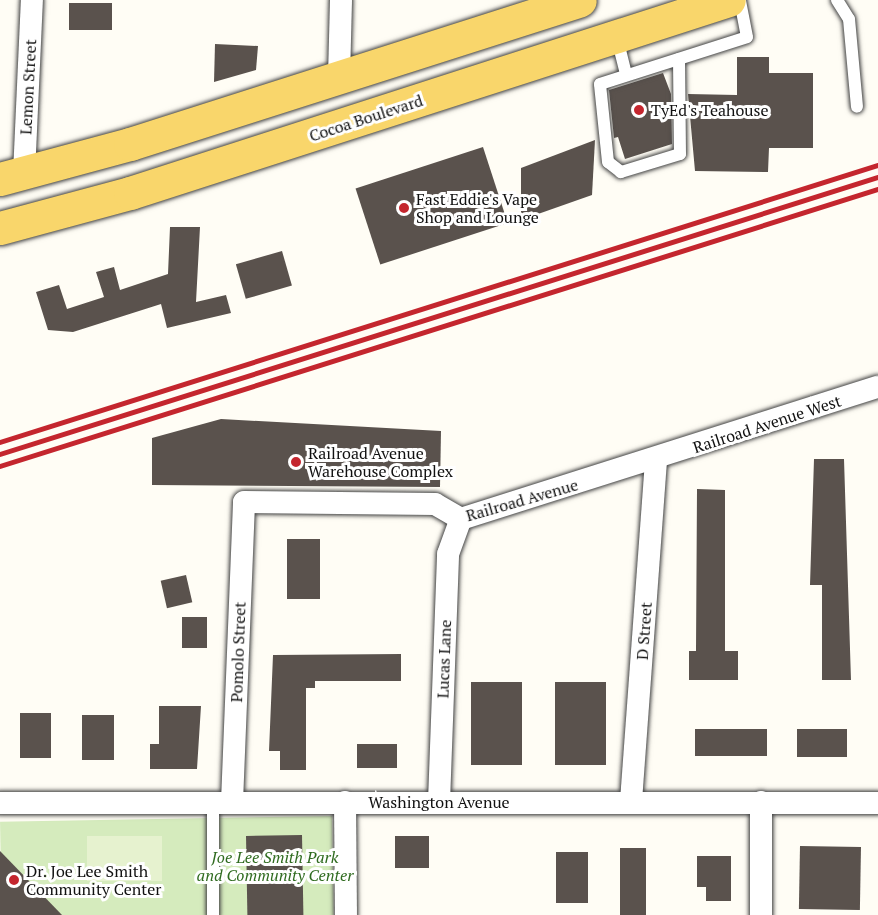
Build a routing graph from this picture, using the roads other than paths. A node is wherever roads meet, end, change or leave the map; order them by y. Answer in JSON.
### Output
{"nodes":[{"id":1,"x":32,"y":0,"type":"edge"},
{"id":2,"x":341,"y":0,"type":"edge"},
{"id":3,"x":580,"y":0,"type":"edge"},
{"id":4,"x":649,"y":0,"type":"edge"},
{"id":5,"x":729,"y":0,"type":"edge"},
{"id":6,"x":740,"y":0,"type":"edge"},
{"id":7,"x":837,"y":0,"type":"edge"},
{"id":8,"x":617,"y":38,"type":"junction"},
{"id":9,"x":679,"y":59,"type":"junction"},
{"id":10,"x":626,"y":74,"type":"junction"},
{"id":11,"x":339,"y":77,"type":"junction"},
{"id":12,"x":857,"y":108,"type":"dead end"},
{"id":13,"x":286,"y":144,"type":"junction"},
{"id":14,"x":12,"y":177,"type":"edge"},
{"id":15,"x":0,"y":228,"type":"edge"},
{"id":16,"x":878,"y":387,"type":"edge"},
{"id":17,"x":656,"y":460,"type":"junction"},
{"id":18,"x":244,"y":502,"type":"joint"},
{"id":19,"x":460,"y":519,"type":"junction"},
{"id":20,"x":631,"y":801,"type":"junction"},
{"id":21,"x":345,"y":802,"type":"junction"},
{"id":22,"x":439,"y":802,"type":"junction"},
{"id":23,"x":761,"y":802,"type":"junction"},
{"id":24,"x":0,"y":803,"type":"edge"},
{"id":25,"x":222,"y":803,"type":"junction"},
{"id":26,"x":878,"y":803,"type":"edge"},
{"id":27,"x":213,"y":915,"type":"edge"},
{"id":28,"x":346,"y":915,"type":"edge"},
{"id":29,"x":761,"y":915,"type":"edge"}],
"edges":[{"from":1,"to":14,"type":"street","name":"Lemon Street"},
{"from":2,"to":11,"type":"street"},
{"from":3,"to":11,"type":"main road"},
{"from":4,"to":8,"type":"main road"},
{"from":5,"to":8,"type":"main road","name":"Cocoa Boulevard"},
{"from":6,"to":9,"type":"lane"},
{"from":7,"to":12,"type":"lane"},
{"from":8,"to":10,"type":"lane"},
{"from":8,"to":13,"type":"main road","name":"Cocoa Boulevard"},
{"from":9,"to":10,"type":"lane"},
{"from":9,"to":10,"type":"lane"},
{"from":11,"to":13,"type":"main road"},
{"from":11,"to":14,"type":"main road"},
{"from":13,"to":15,"type":"main road","name":"Cocoa Boulevard"},
{"from":16,"to":17,"type":"street","name":"Railroad Avenue West"},
{"from":17,"to":19,"type":"street","name":"Railroad Avenue"},
{"from":17,"to":20,"type":"street","name":"D Street"},
{"from":18,"to":19,"type":"street","name":"Railroad Avenue"},
{"from":18,"to":25,"type":"street","name":"Pomolo Street"},
{"from":19,"to":22,"type":"street","name":"Lucas Lane"},
{"from":20,"to":22,"type":"street","name":"Washington Avenue"},
{"from":20,"to":23,"type":"street","name":"Washington Avenue"},
{"from":21,"to":22,"type":"street","name":"Washington Avenue"},
{"from":21,"to":25,"type":"street","name":"Washington Avenue"},
{"from":21,"to":28,"type":"street"},
{"from":23,"to":26,"type":"street","name":"Washington Avenue"},
{"from":23,"to":29,"type":"street"},
{"from":24,"to":25,"type":"street","name":"Washington Avenue"},
{"from":25,"to":27,"type":"lane"}]}
